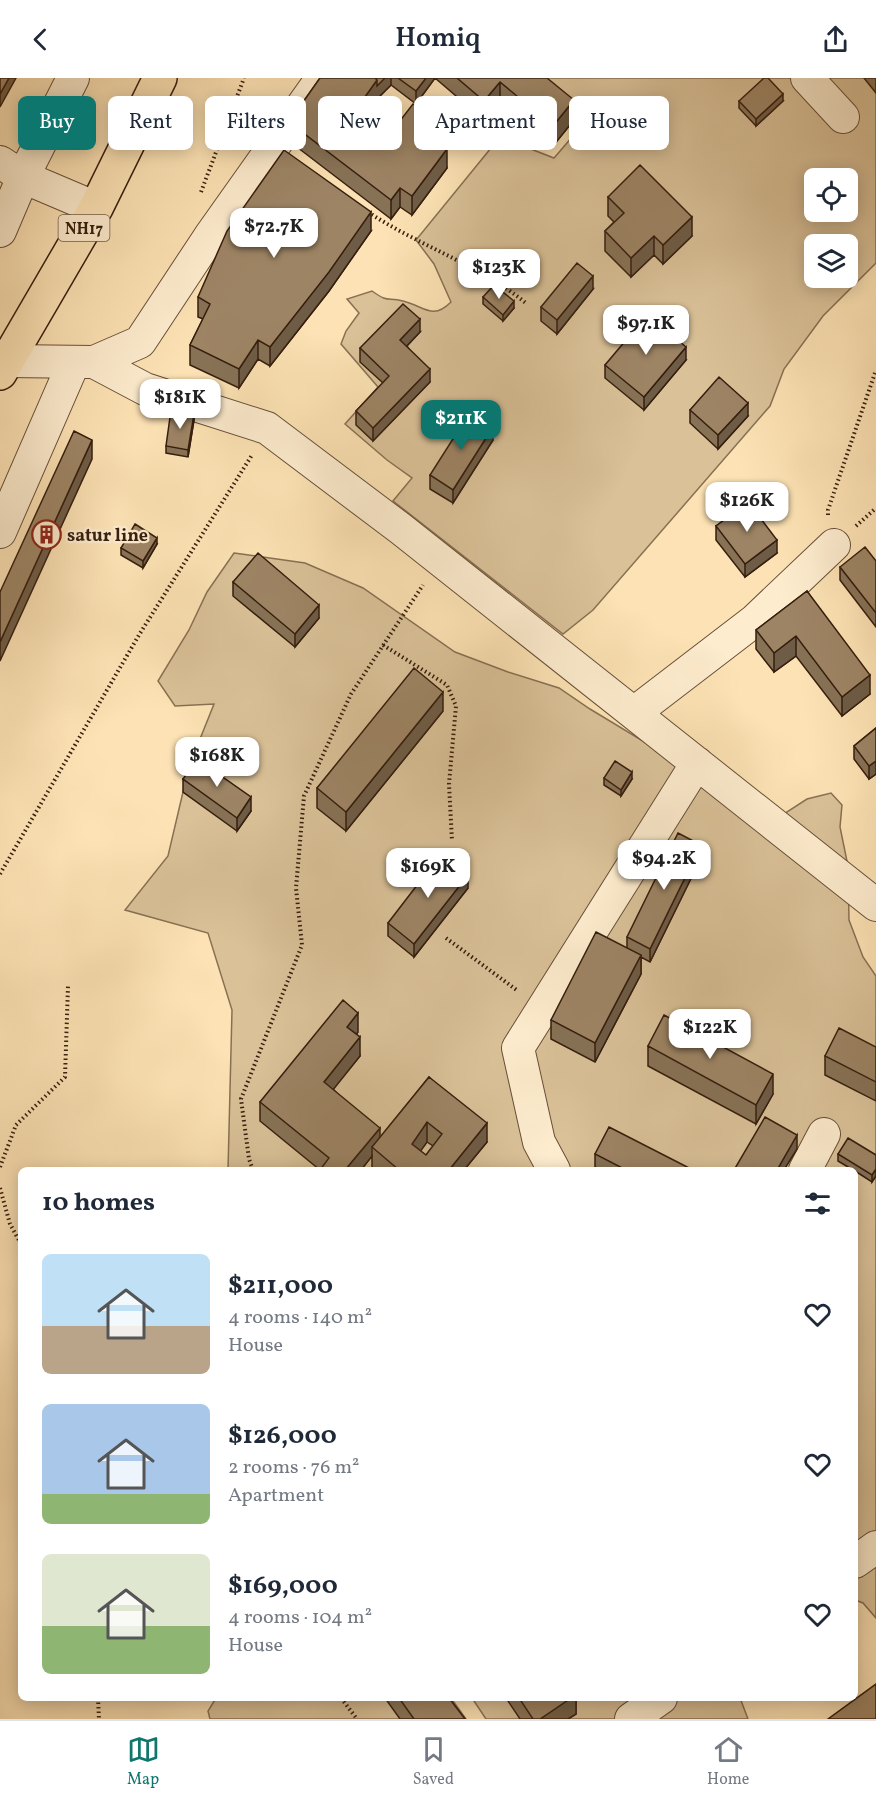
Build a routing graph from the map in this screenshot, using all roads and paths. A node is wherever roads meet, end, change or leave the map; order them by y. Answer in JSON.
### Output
{"nodes":[{"id":1,"x":73,"y":78,"type":"edge"},
{"id":2,"x":160,"y":78,"type":"edge"},
{"id":3,"x":322,"y":78,"type":"edge"},
{"id":4,"x":807,"y":78,"type":"edge"},
{"id":5,"x":843,"y":117,"type":"dead end"},
{"id":6,"x":11,"y":169,"type":"edge"},
{"id":7,"x":96,"y":207,"type":"junction"},
{"id":8,"x":366,"y":211,"type":"edge"},
{"id":9,"x":0,"y":231,"type":"edge"},
{"id":10,"x":527,"y":304,"type":"dead end"},
{"id":11,"x":84,"y":362,"type":"junction"},
{"id":12,"x":3,"y":367,"type":"edge"},
{"id":13,"x":876,"y":370,"type":"edge"},
{"id":14,"x":267,"y":428,"type":"junction"},
{"id":15,"x":0,"y":531,"type":"edge"},
{"id":16,"x":834,"y":546,"type":"joint"},
{"id":17,"x":439,"y":559,"type":"junction"},
{"id":18,"x":383,"y":645,"type":"junction"},
{"id":19,"x":634,"y":713,"type":"junction"},
{"id":20,"x":697,"y":763,"type":"junction"},
{"id":21,"x":452,"y":841,"type":"dead end"},
{"id":22,"x":0,"y":874,"type":"edge"},
{"id":23,"x":876,"y":905,"type":"edge"},
{"id":24,"x":446,"y":938,"type":"dead end"},
{"id":25,"x":68,"y":986,"type":"dead end"},
{"id":26,"x":542,"y":1010,"type":"junction"},
{"id":27,"x":824,"y":1134,"type":"dead end"},
{"id":28,"x":0,"y":1167,"type":"edge"},
{"id":29,"x":252,"y":1167,"type":"edge"},
{"id":30,"x":552,"y":1167,"type":"edge"},
{"id":31,"x":807,"y":1167,"type":"edge"},
{"id":32,"x":0,"y":1188,"type":"edge"},
{"id":33,"x":18,"y":1239,"type":"edge"},
{"id":34,"x":876,"y":1547,"type":"edge"},
{"id":35,"x":858,"y":1560,"type":"edge"},
{"id":36,"x":98,"y":1701,"type":"edge"},
{"id":37,"x":343,"y":1701,"type":"edge"},
{"id":38,"x":657,"y":1701,"type":"edge"},
{"id":39,"x":99,"y":1719,"type":"edge"},
{"id":40,"x":357,"y":1719,"type":"edge"},
{"id":41,"x":631,"y":1719,"type":"edge"}],
"edges":[{"from":1,"to":6,"type":"street"},
{"from":2,"to":7,"type":"highway","number":"NH17"},
{"from":3,"to":11,"type":"street"},
{"from":4,"to":5,"type":"street"},
{"from":6,"to":7,"type":"street"},
{"from":6,"to":9,"type":"street"},
{"from":7,"to":12,"type":"highway","number":"NH17"},
{"from":8,"to":10,"type":"path"},
{"from":11,"to":12,"type":"street"},
{"from":11,"to":14,"type":"street"},
{"from":11,"to":15,"type":"street"},
{"from":13,"to":16,"type":"path"},
{"from":14,"to":17,"type":"street"},
{"from":14,"to":22,"type":"path"},
{"from":16,"to":19,"type":"street"},
{"from":17,"to":18,"type":"path"},
{"from":17,"to":19,"type":"street"},
{"from":18,"to":21,"type":"path"},
{"from":18,"to":29,"type":"path"},
{"from":19,"to":20,"type":"street"},
{"from":20,"to":23,"type":"street"},
{"from":20,"to":26,"type":"street"},
{"from":24,"to":26,"type":"path"},
{"from":25,"to":28,"type":"path"},
{"from":26,"to":30,"type":"street"},
{"from":27,"to":31,"type":"street"},
{"from":32,"to":33,"type":"path"},
{"from":34,"to":35,"type":"street"},
{"from":36,"to":39,"type":"path"},
{"from":37,"to":40,"type":"path"},
{"from":38,"to":41,"type":"street"}]}
